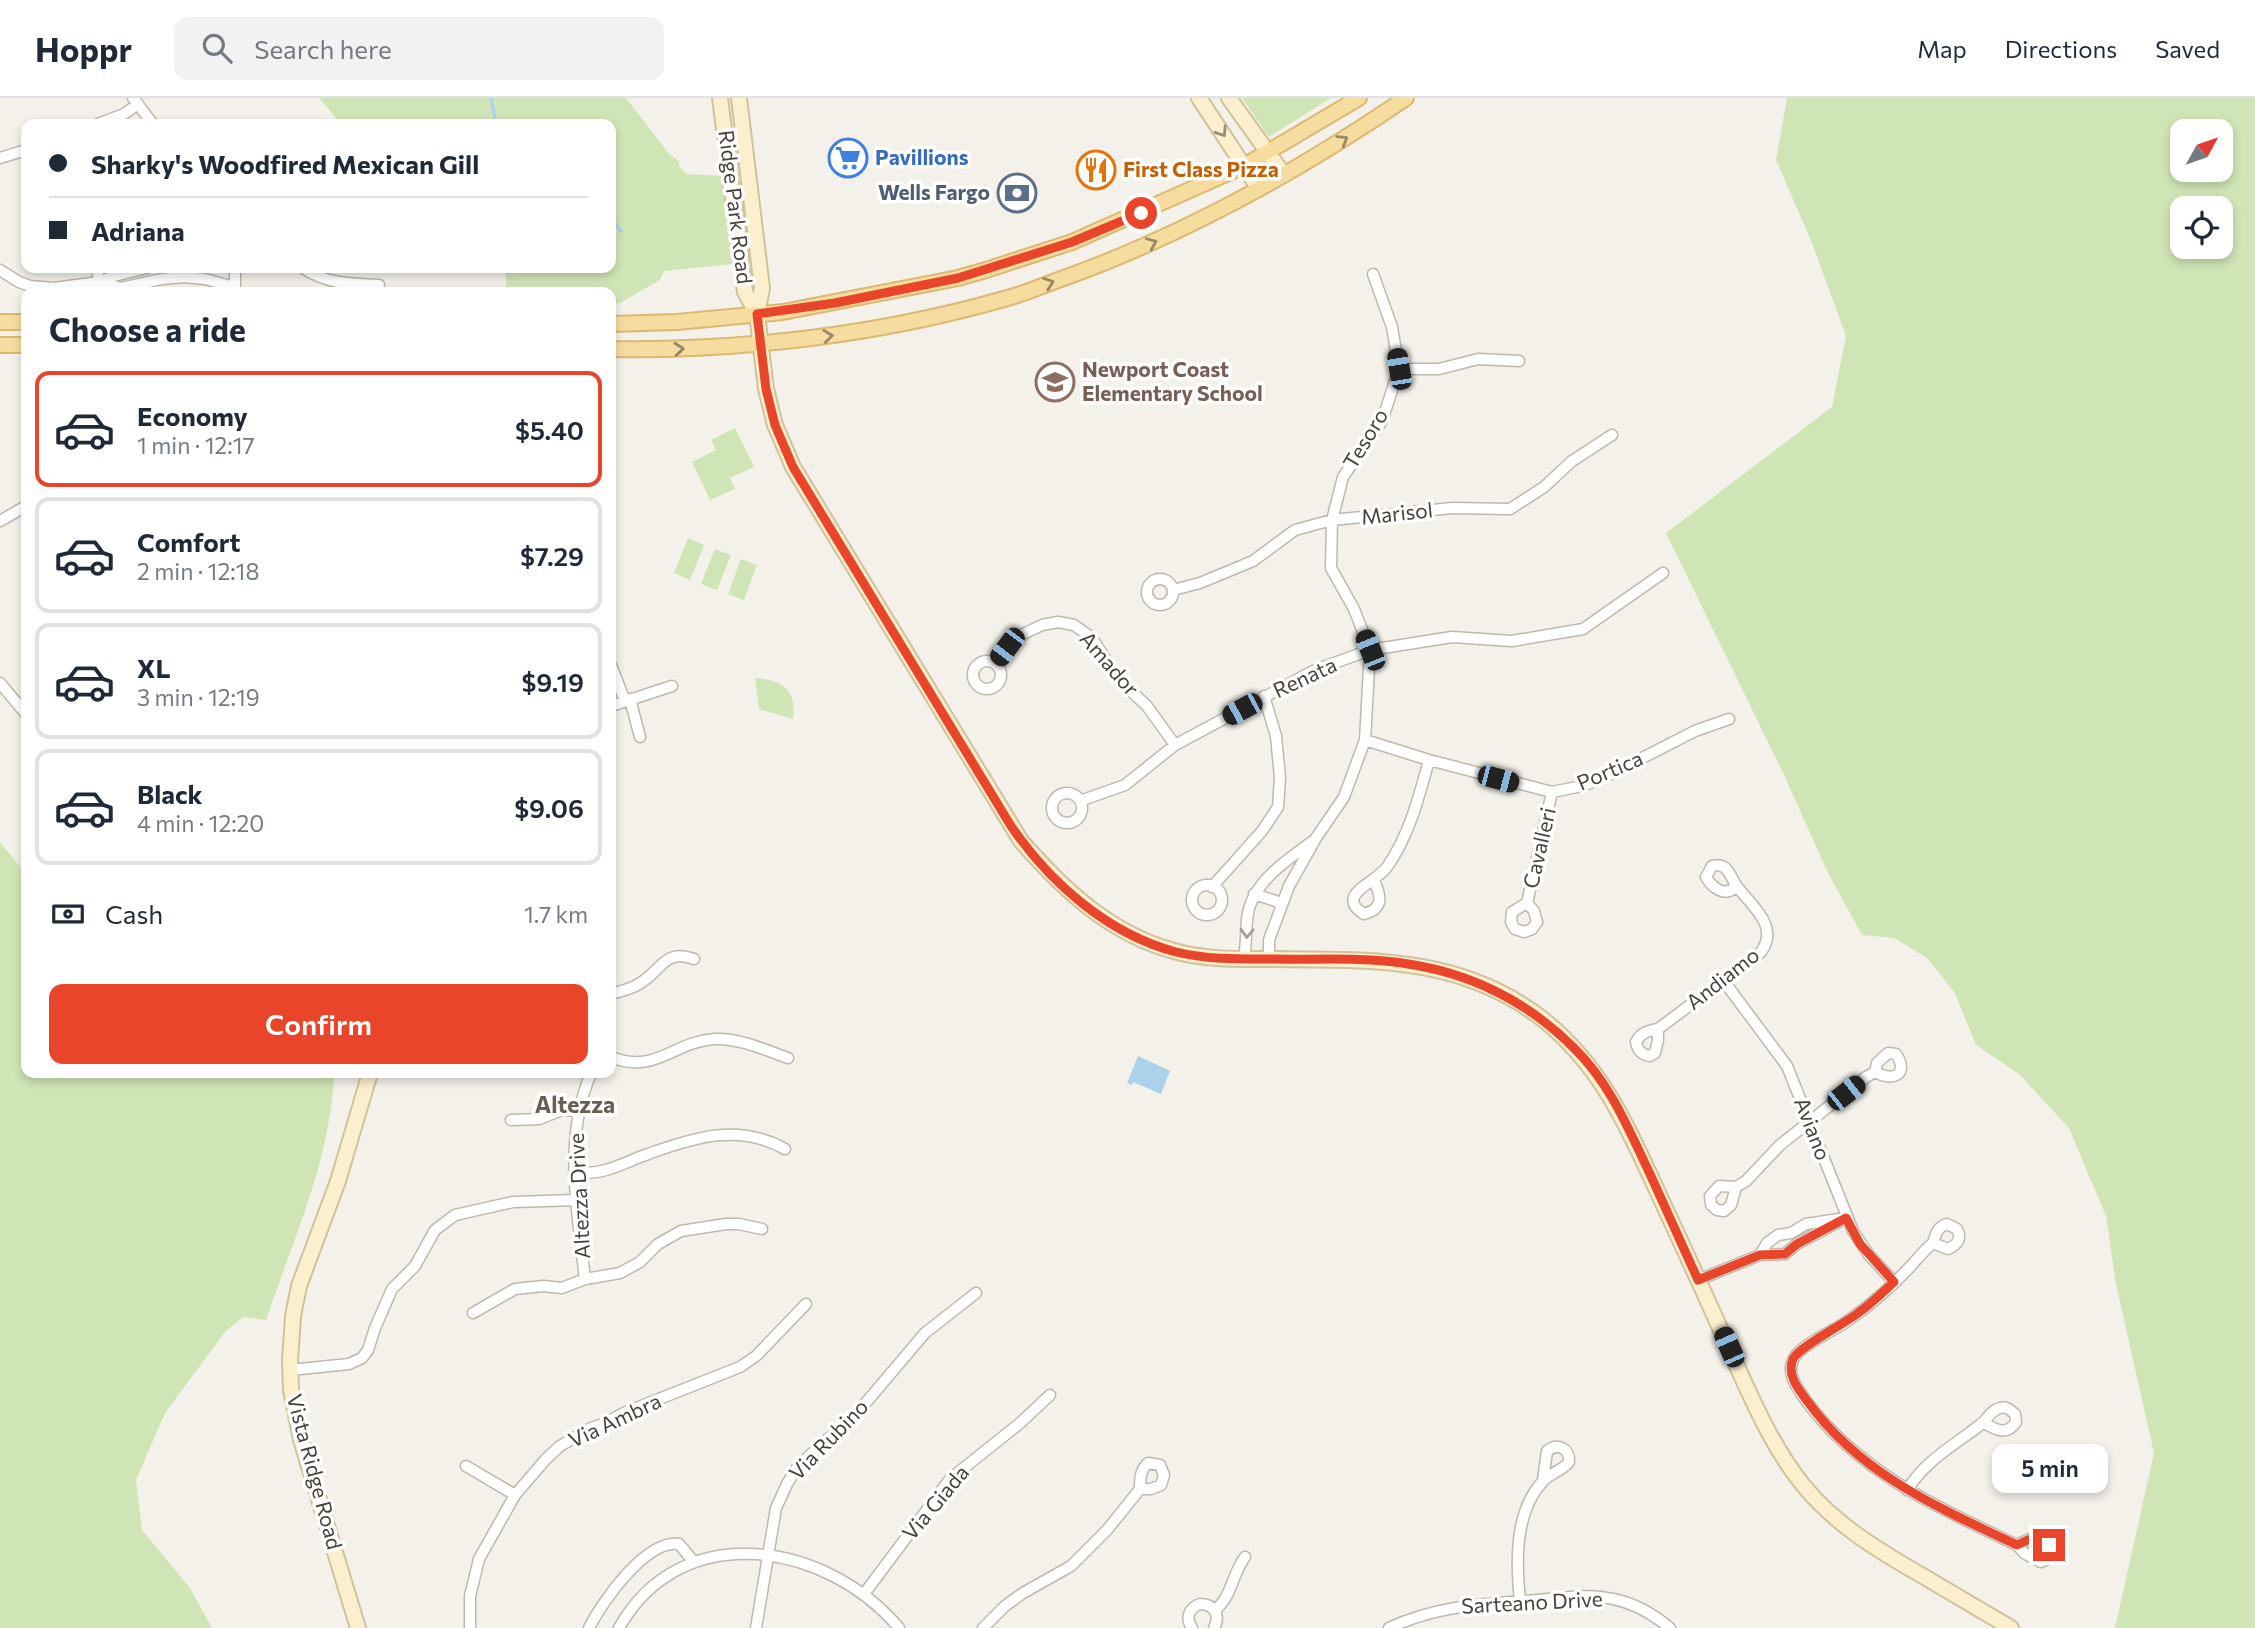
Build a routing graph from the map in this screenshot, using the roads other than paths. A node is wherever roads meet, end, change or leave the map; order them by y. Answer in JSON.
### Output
{"nodes":[{"id":1,"x":720,"y":98,"type":"edge"},
{"id":2,"x":738,"y":98,"type":"edge"},
{"id":3,"x":1199,"y":98,"type":"edge"},
{"id":4,"x":1229,"y":98,"type":"edge"},
{"id":5,"x":1359,"y":98,"type":"edge"},
{"id":6,"x":1406,"y":98,"type":"edge"},
{"id":7,"x":135,"y":101,"type":"edge"},
{"id":8,"x":111,"y":119,"type":"edge"},
{"id":9,"x":149,"y":119,"type":"edge"},
{"id":10,"x":21,"y":152,"type":"edge"},
{"id":11,"x":1268,"y":153,"type":"junction"},
{"id":12,"x":0,"y":158,"type":"edge"},
{"id":13,"x":1244,"y":166,"type":"junction"},
{"id":14,"x":1284,"y":175,"type":"junction"},
{"id":15,"x":1259,"y":189,"type":"junction"},
{"id":16,"x":0,"y":270,"type":"edge"},
{"id":17,"x":98,"y":273,"type":"edge"},
{"id":18,"x":126,"y":273,"type":"edge"},
{"id":19,"x":312,"y":273,"type":"edge"},
{"id":20,"x":1373,"y":274,"type":"dead end"},
{"id":21,"x":99,"y":282,"type":"junction"},
{"id":22,"x":379,"y":285,"type":"dead end"},
{"id":23,"x":38,"y":287,"type":"edge"},
{"id":24,"x":52,"y":287,"type":"edge"},
{"id":25,"x":117,"y":287,"type":"edge"},
{"id":26,"x":126,"y":287,"type":"edge"},
{"id":27,"x":226,"y":287,"type":"edge"},
{"id":28,"x":757,"y":314,"type":"junction"},
{"id":29,"x":0,"y":322,"type":"edge"},
{"id":30,"x":21,"y":322,"type":"edge"},
{"id":31,"x":616,"y":324,"type":"edge"},
{"id":32,"x":760,"y":342,"type":"junction"},
{"id":33,"x":0,"y":345,"type":"edge"},
{"id":34,"x":21,"y":345,"type":"edge"},
{"id":35,"x":616,"y":349,"type":"edge"},
{"id":36,"x":1519,"y":360,"type":"dead end"},
{"id":37,"x":1399,"y":369,"type":"junction"},
{"id":38,"x":1612,"y":435,"type":"dead end"},
{"id":39,"x":21,"y":509,"type":"edge"},
{"id":40,"x":1332,"y":520,"type":"junction"},
{"id":41,"x":0,"y":521,"type":"edge"},
{"id":42,"x":1663,"y":573,"type":"dead end"},
{"id":43,"x":1173,"y":590,"type":"dead end"},
{"id":44,"x":1370,"y":650,"type":"junction"},
{"id":45,"x":995,"y":663,"type":"dead end"},
{"id":46,"x":616,"y":675,"type":"edge"},
{"id":47,"x":0,"y":683,"type":"edge"},
{"id":48,"x":672,"y":685,"type":"dead end"},
{"id":49,"x":1264,"y":696,"type":"junction"},
{"id":50,"x":628,"y":700,"type":"junction"},
{"id":51,"x":616,"y":704,"type":"edge"},
{"id":52,"x":21,"y":708,"type":"edge"},
{"id":53,"x":1729,"y":719,"type":"dead end"},
{"id":54,"x":640,"y":737,"type":"dead end"},
{"id":55,"x":1365,"y":740,"type":"junction"},
{"id":56,"x":1175,"y":745,"type":"junction"},
{"id":57,"x":1429,"y":760,"type":"junction"},
{"id":58,"x":1552,"y":792,"type":"junction"},
{"id":59,"x":1080,"y":801,"type":"dead end"},
{"id":60,"x":1316,"y":838,"type":"junction"},
{"id":61,"x":1374,"y":881,"type":"dead end"},
{"id":62,"x":1213,"y":887,"type":"dead end"},
{"id":63,"x":1736,"y":887,"type":"dead end"},
{"id":64,"x":1254,"y":894,"type":"junction"},
{"id":65,"x":1282,"y":903,"type":"junction"},
{"id":66,"x":1527,"y":903,"type":"dead end"},
{"id":67,"x":694,"y":959,"type":"dead end"},
{"id":68,"x":1269,"y":959,"type":"junction"},
{"id":69,"x":1244,"y":960,"type":"junction"},
{"id":70,"x":1723,"y":980,"type":"junction"},
{"id":71,"x":616,"y":992,"type":"edge"},
{"id":72,"x":1658,"y":1029,"type":"dead end"},
{"id":73,"x":616,"y":1058,"type":"edge"},
{"id":74,"x":788,"y":1058,"type":"dead end"},
{"id":75,"x":1875,"y":1072,"type":"dead end"},
{"id":76,"x":369,"y":1078,"type":"edge"},
{"id":77,"x":589,"y":1078,"type":"edge"},
{"id":78,"x":578,"y":1111,"type":"junction"},
{"id":79,"x":511,"y":1120,"type":"dead end"},
{"id":80,"x":1809,"y":1122,"type":"junction"},
{"id":81,"x":785,"y":1149,"type":"dead end"},
{"id":82,"x":574,"y":1174,"type":"junction"},
{"id":83,"x":1736,"y":1187,"type":"dead end"},
{"id":84,"x":576,"y":1199,"type":"junction"},
{"id":85,"x":1846,"y":1218,"type":"junction"},
{"id":86,"x":762,"y":1229,"type":"dead end"},
{"id":87,"x":1791,"y":1233,"type":"junction"},
{"id":88,"x":1933,"y":1243,"type":"dead end"},
{"id":89,"x":1797,"y":1244,"type":"junction"},
{"id":90,"x":1760,"y":1255,"type":"junction"},
{"id":91,"x":585,"y":1279,"type":"junction"},
{"id":92,"x":1698,"y":1280,"type":"junction"},
{"id":93,"x":1894,"y":1282,"type":"junction"},
{"id":94,"x":976,"y":1293,"type":"dead end"},
{"id":95,"x":806,"y":1304,"type":"dead end"},
{"id":96,"x":473,"y":1312,"type":"dead end"},
{"id":97,"x":290,"y":1370,"type":"junction"},
{"id":98,"x":1050,"y":1395,"type":"dead end"},
{"id":99,"x":1983,"y":1423,"type":"dead end"},
{"id":100,"x":466,"y":1466,"type":"dead end"},
{"id":101,"x":1543,"y":1480,"type":"dead end"},
{"id":102,"x":1140,"y":1489,"type":"dead end"},
{"id":103,"x":1907,"y":1490,"type":"junction"},
{"id":104,"x":515,"y":1495,"type":"junction"},
{"id":105,"x":2017,"y":1545,"type":"dead end"},
{"id":106,"x":768,"y":1555,"type":"junction"},
{"id":107,"x":1245,"y":1557,"type":"dead end"},
{"id":108,"x":694,"y":1562,"type":"junction"},
{"id":109,"x":864,"y":1594,"type":"junction"},
{"id":110,"x":1520,"y":1601,"type":"junction"},
{"id":111,"x":1215,"y":1610,"type":"junction"},
{"id":112,"x":358,"y":1628,"type":"edge"},
{"id":113,"x":470,"y":1628,"type":"edge"},
{"id":114,"x":589,"y":1628,"type":"edge"},
{"id":115,"x":619,"y":1628,"type":"edge"},
{"id":116,"x":756,"y":1628,"type":"edge"},
{"id":117,"x":899,"y":1628,"type":"edge"},
{"id":118,"x":983,"y":1628,"type":"edge"},
{"id":119,"x":1190,"y":1628,"type":"edge"},
{"id":120,"x":1214,"y":1628,"type":"edge"},
{"id":121,"x":1389,"y":1628,"type":"edge"},
{"id":122,"x":1670,"y":1628,"type":"edge"},
{"id":123,"x":2011,"y":1628,"type":"edge"}],
"edges":[{"from":1,"to":28,"type":"street","name":"Ridge Park Road"},
{"from":2,"to":28,"type":"street","name":"Ridge Park Road"},
{"from":3,"to":13,"type":"street","one_way":true},
{"from":4,"to":11,"type":"street"},
{"from":5,"to":11,"type":"main road"},
{"from":14,"to":6,"type":"main road","one_way":true},
{"from":7,"to":8,"type":"street"},
{"from":7,"to":9,"type":"street"},
{"from":10,"to":12,"type":"street"},
{"from":11,"to":13,"type":"main road"},
{"from":11,"to":14,"type":"street"},
{"from":13,"to":15,"type":"street"},
{"from":13,"to":28,"type":"main road"},
{"from":14,"to":15,"type":"main road"},
{"from":32,"to":15,"type":"main road","one_way":true},
{"from":16,"to":23,"type":"street"},
{"from":17,"to":21,"type":"street"},
{"from":18,"to":21,"type":"street"},
{"from":19,"to":22,"type":"street"},
{"from":20,"to":37,"type":"street","name":"Tesoro"},
{"from":21,"to":24,"type":"street"},
{"from":21,"to":25,"type":"street"},
{"from":26,"to":27,"type":"street"},
{"from":28,"to":31,"type":"main road"},
{"from":28,"to":32,"type":"street","name":"Ridge Park Road"},
{"from":29,"to":30,"type":"main road"},
{"from":35,"to":32,"type":"main road","one_way":true},
{"from":32,"to":69,"type":"street","name":"Ridge Park Road"},
{"from":33,"to":34,"type":"main road"},
{"from":36,"to":37,"type":"street"},
{"from":37,"to":40,"type":"street","name":"Tesoro"},
{"from":38,"to":40,"type":"street","name":"Marisol"},
{"from":39,"to":41,"type":"street"},
{"from":40,"to":43,"type":"street","name":"Marisol"},
{"from":40,"to":44,"type":"street","name":"Tesoro"},
{"from":42,"to":44,"type":"street","name":"Renata"},
{"from":44,"to":49,"type":"street","name":"Renata"},
{"from":44,"to":55,"type":"street","name":"Tesoro"},
{"from":45,"to":56,"type":"street","name":"Amador"},
{"from":46,"to":50,"type":"street"},
{"from":47,"to":52,"type":"street"},
{"from":48,"to":50,"type":"street"},
{"from":49,"to":56,"type":"street","name":"Renata"},
{"from":49,"to":62,"type":"street"},
{"from":50,"to":51,"type":"street"},
{"from":50,"to":54,"type":"street"},
{"from":53,"to":58,"type":"street","name":"Portica"},
{"from":55,"to":57,"type":"street","name":"Portica"},
{"from":55,"to":60,"type":"street","name":"Tesoro"},
{"from":56,"to":59,"type":"street","name":"Renata"},
{"from":57,"to":58,"type":"street","name":"Portica"},
{"from":57,"to":61,"type":"street"},
{"from":58,"to":66,"type":"street","name":"Cavalleri"},
{"from":60,"to":64,"type":"street","name":"Tesoro"},
{"from":60,"to":65,"type":"street","name":"Tesoro"},
{"from":63,"to":70,"type":"street","name":"Andiamo"},
{"from":64,"to":65,"type":"street"},
{"from":64,"to":69,"type":"street","name":"Tesoro","one_way":true},
{"from":65,"to":68,"type":"street","name":"Tesoro"},
{"from":67,"to":71,"type":"street"},
{"from":68,"to":69,"type":"street","name":"Ridge Park Road"},
{"from":68,"to":92,"type":"street","name":"Ridge Park Road"},
{"from":70,"to":72,"type":"street","name":"Andiamo"},
{"from":70,"to":80,"type":"street","name":"Aviano"},
{"from":73,"to":74,"type":"street"},
{"from":75,"to":80,"type":"street"},
{"from":76,"to":97,"type":"street","name":"Vista Ridge Road"},
{"from":77,"to":78,"type":"street","name":"Altezza Drive"},
{"from":78,"to":79,"type":"street"},
{"from":78,"to":82,"type":"street","name":"Altezza Drive"},
{"from":80,"to":83,"type":"street"},
{"from":80,"to":85,"type":"street","name":"Aviano"},
{"from":81,"to":82,"type":"street"},
{"from":82,"to":84,"type":"street","name":"Altezza Drive"},
{"from":84,"to":91,"type":"street","name":"Altezza Drive"},
{"from":84,"to":97,"type":"street"},
{"from":85,"to":87,"type":"street"},
{"from":85,"to":89,"type":"street"},
{"from":85,"to":93,"type":"street","name":"Aviano"},
{"from":86,"to":91,"type":"street"},
{"from":87,"to":89,"type":"street"},
{"from":87,"to":90,"type":"street"},
{"from":88,"to":93,"type":"street"},
{"from":89,"to":90,"type":"street"},
{"from":90,"to":92,"type":"street"},
{"from":91,"to":96,"type":"street"},
{"from":92,"to":123,"type":"street","name":"Ridge Park Road"},
{"from":93,"to":103,"type":"street"},
{"from":94,"to":106,"type":"street","name":"Via Rubino"},
{"from":95,"to":104,"type":"street","name":"Via Ambra"},
{"from":97,"to":112,"type":"street","name":"Vista Ridge Road"},
{"from":98,"to":109,"type":"street","name":"Via Giada"},
{"from":99,"to":103,"type":"street"},
{"from":100,"to":104,"type":"street"},
{"from":101,"to":110,"type":"street"},
{"from":102,"to":118,"type":"street"},
{"from":103,"to":105,"type":"street"},
{"from":104,"to":113,"type":"street","name":"Via Ambra"},
{"from":106,"to":108,"type":"street"},
{"from":106,"to":109,"type":"street"},
{"from":106,"to":116,"type":"street","name":"Via Rubino"},
{"from":107,"to":111,"type":"street"},
{"from":108,"to":114,"type":"street"},
{"from":108,"to":115,"type":"street"},
{"from":109,"to":117,"type":"street"},
{"from":110,"to":121,"type":"street","name":"Sarteano Drive"},
{"from":110,"to":122,"type":"street","name":"Sarteano Drive"},
{"from":111,"to":119,"type":"street"},
{"from":111,"to":120,"type":"street"}]}
